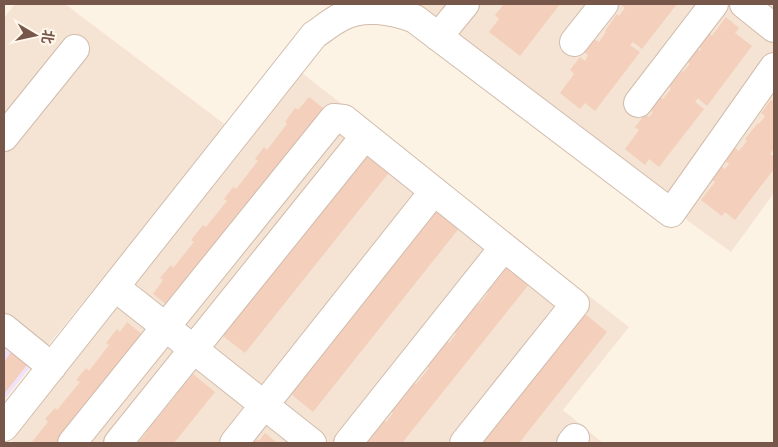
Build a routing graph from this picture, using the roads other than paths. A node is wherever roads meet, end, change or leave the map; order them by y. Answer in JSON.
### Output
{"nodes":[{"id":1,"x":465,"y":4,"type":"edge"},
{"id":2,"x":604,"y":4,"type":"edge"},
{"id":3,"x":714,"y":4,"type":"edge"},
{"id":4,"x":744,"y":4,"type":"edge"},
{"id":5,"x":774,"y":28,"type":"edge"},
{"id":6,"x":438,"y":37,"type":"junction"},
{"id":7,"x":574,"y":42,"type":"dead end"},
{"id":8,"x":75,"y":49,"type":"dead end"},
{"id":9,"x":774,"y":67,"type":"edge"},
{"id":10,"x":638,"y":102,"type":"dead end"},
{"id":11,"x":365,"y":136,"type":"junction"},
{"id":12,"x":4,"y":137,"type":"edge"},
{"id":13,"x":434,"y":191,"type":"junction"},
{"id":14,"x":504,"y":247,"type":"junction"},
{"id":15,"x":115,"y":287,"type":"junction"},
{"id":16,"x":166,"y":327,"type":"junction"},
{"id":17,"x":4,"y":328,"type":"edge"},
{"id":18,"x":194,"y":349,"type":"junction"},
{"id":19,"x":52,"y":367,"type":"junction"},
{"id":20,"x":264,"y":405,"type":"junction"},
{"id":21,"x":4,"y":428,"type":"edge"},
{"id":22,"x":72,"y":443,"type":"edge"},
{"id":23,"x":118,"y":443,"type":"edge"},
{"id":24,"x":234,"y":443,"type":"edge"},
{"id":25,"x":312,"y":443,"type":"edge"},
{"id":26,"x":348,"y":443,"type":"edge"},
{"id":27,"x":464,"y":443,"type":"edge"}],
"edges":[{"from":1,"to":6,"type":"street"},
{"from":2,"to":7,"type":"street"},
{"from":3,"to":10,"type":"street"},
{"from":4,"to":5,"type":"street"},
{"from":6,"to":9,"type":"street"},
{"from":6,"to":15,"type":"street"},
{"from":8,"to":12,"type":"street"},
{"from":11,"to":13,"type":"street"},
{"from":11,"to":16,"type":"street"},
{"from":11,"to":18,"type":"street"},
{"from":13,"to":14,"type":"street"},
{"from":13,"to":20,"type":"street"},
{"from":14,"to":26,"type":"street"},
{"from":14,"to":27,"type":"street"},
{"from":15,"to":16,"type":"street"},
{"from":15,"to":19,"type":"street"},
{"from":16,"to":18,"type":"street"},
{"from":16,"to":22,"type":"street"},
{"from":17,"to":19,"type":"street"},
{"from":18,"to":20,"type":"street"},
{"from":18,"to":23,"type":"street"},
{"from":19,"to":21,"type":"street"},
{"from":20,"to":24,"type":"street"},
{"from":20,"to":25,"type":"street"}]}
